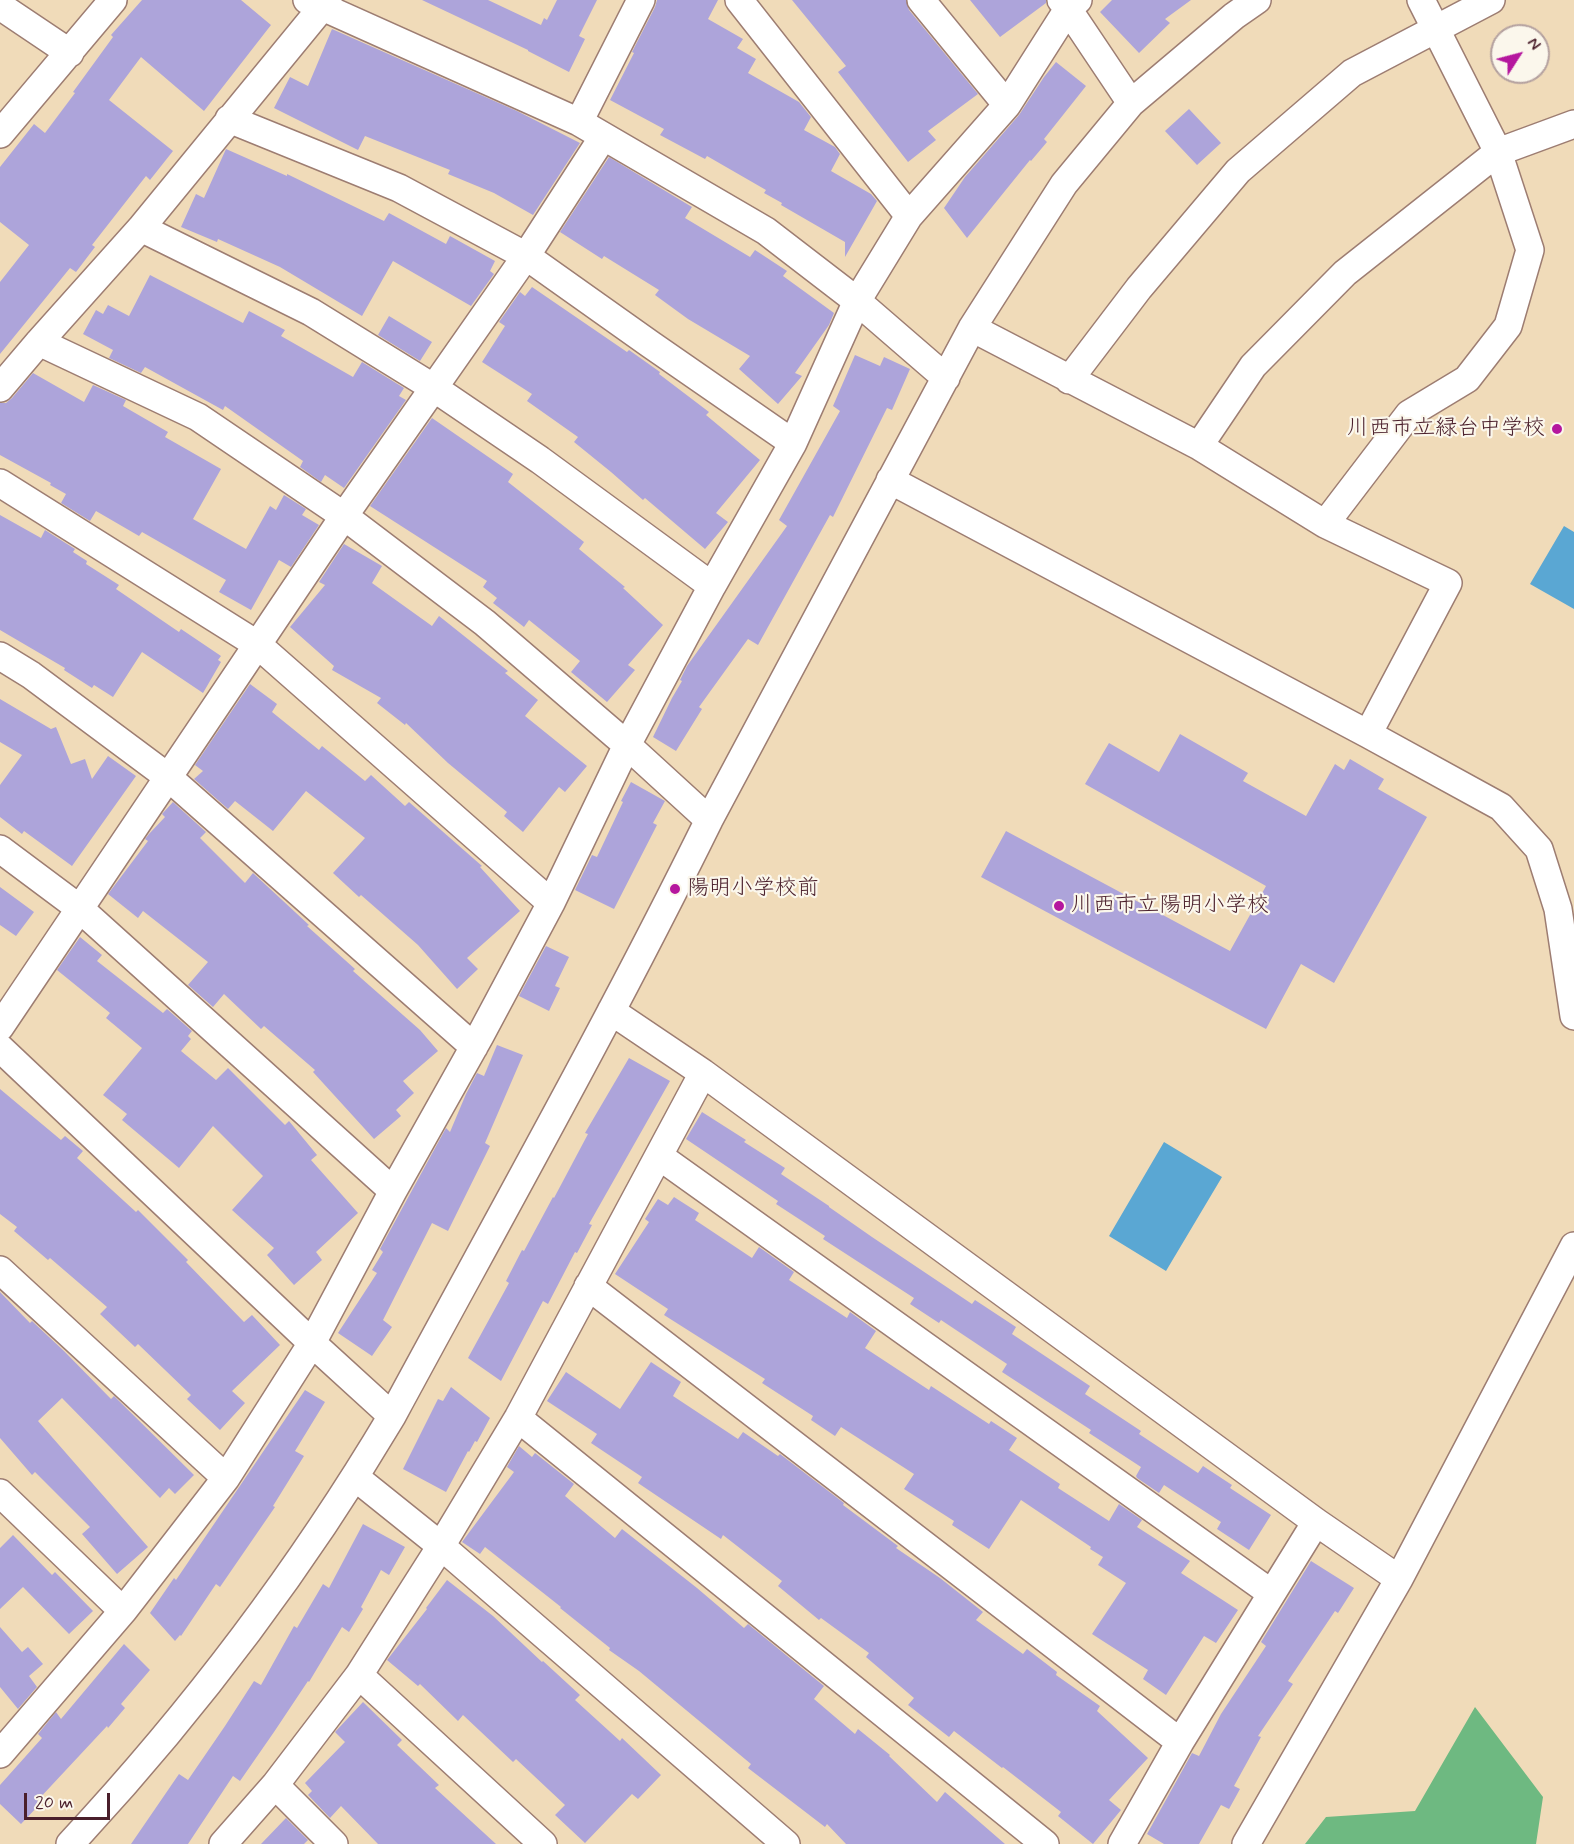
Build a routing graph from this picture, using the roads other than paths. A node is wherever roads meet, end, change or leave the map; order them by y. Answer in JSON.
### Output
{"nodes":[{"id":1,"x":113,"y":0,"type":"edge"},
{"id":2,"x":640,"y":0,"type":"edge"},
{"id":3,"x":739,"y":0,"type":"edge"},
{"id":4,"x":921,"y":0,"type":"edge"},
{"id":5,"x":1257,"y":0,"type":"edge"},
{"id":6,"x":1421,"y":0,"type":"edge"},
{"id":7,"x":1491,"y":0,"type":"edge"},
{"id":8,"x":320,"y":2,"type":"edge"},
{"id":9,"x":1069,"y":3,"type":"edge"},
{"id":10,"x":0,"y":6,"type":"edge"},
{"id":11,"x":1436,"y":29,"type":"junction"},
{"id":12,"x":70,"y":53,"type":"junction"},
{"id":13,"x":1131,"y":103,"type":"junction"},
{"id":14,"x":1007,"y":105,"type":"junction"},
{"id":15,"x":229,"y":119,"type":"junction"},
{"id":16,"x":579,"y":122,"type":"junction"},
{"id":17,"x":1574,"y":124,"type":"edge"},
{"id":18,"x":0,"y":134,"type":"edge"},
{"id":19,"x":603,"y":137,"type":"junction"},
{"id":20,"x":1498,"y":152,"type":"junction"},
{"id":21,"x":909,"y":216,"type":"junction"},
{"id":22,"x":141,"y":228,"type":"junction"},
{"id":23,"x":526,"y":256,"type":"junction"},
{"id":24,"x":857,"y":301,"type":"junction"},
{"id":25,"x":972,"y":328,"type":"junction"},
{"id":26,"x":39,"y":342,"type":"junction"},
{"id":27,"x":946,"y":378,"type":"junction"},
{"id":28,"x":1069,"y":380,"type":"junction"},
{"id":29,"x":0,"y":388,"type":"edge"},
{"id":30,"x":434,"y":388,"type":"junction"},
{"id":31,"x":793,"y":443,"type":"junction"},
{"id":32,"x":1200,"y":446,"type":"junction"},
{"id":33,"x":891,"y":480,"type":"junction"},
{"id":34,"x":0,"y":483,"type":"edge"},
{"id":35,"x":344,"y":516,"type":"junction"},
{"id":36,"x":1325,"y":524,"type":"junction"},
{"id":37,"x":712,"y":586,"type":"junction"},
{"id":38,"x":258,"y":645,"type":"junction"},
{"id":39,"x":0,"y":656,"type":"edge"},
{"id":40,"x":1368,"y":734,"type":"junction"},
{"id":41,"x":627,"y":746,"type":"junction"},
{"id":42,"x":168,"y":777,"type":"junction"},
{"id":43,"x":709,"y":820,"type":"junction"},
{"id":44,"x":0,"y":849,"type":"edge"},
{"id":45,"x":551,"y":903,"type":"junction"},
{"id":46,"x":79,"y":908,"type":"junction"},
{"id":47,"x":611,"y":1011,"type":"junction"},
{"id":48,"x":1574,"y":1016,"type":"edge"},
{"id":49,"x":0,"y":1027,"type":"edge"},
{"id":50,"x":474,"y":1047,"type":"junction"},
{"id":51,"x":0,"y":1048,"type":"edge"},
{"id":52,"x":703,"y":1073,"type":"junction"},
{"id":53,"x":659,"y":1156,"type":"junction"},
{"id":54,"x":393,"y":1191,"type":"junction"},
{"id":55,"x":1574,"y":1246,"type":"edge"},
{"id":56,"x":0,"y":1270,"type":"edge"},
{"id":57,"x":588,"y":1286,"type":"junction"},
{"id":58,"x":312,"y":1343,"type":"junction"},
{"id":59,"x":392,"y":1416,"type":"junction"},
{"id":60,"x":518,"y":1418,"type":"junction"},
{"id":61,"x":355,"y":1477,"type":"junction"},
{"id":62,"x":226,"y":1478,"type":"junction"},
{"id":63,"x":0,"y":1493,"type":"edge"},
{"id":64,"x":1316,"y":1522,"type":"junction"},
{"id":65,"x":441,"y":1546,"type":"junction"},
{"id":66,"x":1399,"y":1579,"type":"junction"},
{"id":67,"x":1271,"y":1593,"type":"junction"},
{"id":68,"x":123,"y":1611,"type":"junction"},
{"id":69,"x":359,"y":1675,"type":"junction"},
{"id":70,"x":6,"y":1736,"type":"edge"},
{"id":71,"x":1180,"y":1742,"type":"junction"},
{"id":72,"x":274,"y":1785,"type":"junction"},
{"id":73,"x":70,"y":1844,"type":"edge"},
{"id":74,"x":223,"y":1844,"type":"edge"},
{"id":75,"x":334,"y":1844,"type":"edge"},
{"id":76,"x":543,"y":1844,"type":"edge"},
{"id":77,"x":786,"y":1844,"type":"edge"},
{"id":78,"x":1044,"y":1844,"type":"edge"},
{"id":79,"x":1122,"y":1844,"type":"edge"},
{"id":80,"x":1246,"y":1844,"type":"edge"}],
"edges":[{"from":1,"to":12,"type":"street"},
{"from":2,"to":16,"type":"street"},
{"from":3,"to":21,"type":"street"},
{"from":4,"to":14,"type":"street"},
{"from":5,"to":13,"type":"street"},
{"from":6,"to":11,"type":"street"},
{"from":7,"to":11,"type":"street"},
{"from":8,"to":15,"type":"street"},
{"from":8,"to":16,"type":"street"},
{"from":9,"to":13,"type":"street"},
{"from":9,"to":14,"type":"street"},
{"from":10,"to":12,"type":"street"},
{"from":11,"to":20,"type":"street"},
{"from":11,"to":28,"type":"street"},
{"from":12,"to":18,"type":"street"},
{"from":13,"to":25,"type":"street"},
{"from":14,"to":21,"type":"street"},
{"from":15,"to":22,"type":"street"},
{"from":15,"to":23,"type":"street"},
{"from":16,"to":19,"type":"street"},
{"from":17,"to":20,"type":"street"},
{"from":19,"to":23,"type":"street"},
{"from":19,"to":24,"type":"street"},
{"from":20,"to":32,"type":"street"},
{"from":20,"to":36,"type":"street"},
{"from":21,"to":24,"type":"street"},
{"from":22,"to":26,"type":"street"},
{"from":22,"to":30,"type":"street"},
{"from":23,"to":30,"type":"street"},
{"from":23,"to":31,"type":"street"},
{"from":24,"to":27,"type":"street"},
{"from":24,"to":31,"type":"street"},
{"from":25,"to":27,"type":"street"},
{"from":25,"to":28,"type":"street"},
{"from":26,"to":29,"type":"street"},
{"from":26,"to":35,"type":"street"},
{"from":27,"to":33,"type":"street"},
{"from":28,"to":32,"type":"street"},
{"from":30,"to":35,"type":"street"},
{"from":30,"to":37,"type":"street"},
{"from":31,"to":37,"type":"street"},
{"from":32,"to":36,"type":"street"},
{"from":33,"to":40,"type":"street"},
{"from":33,"to":43,"type":"street"},
{"from":34,"to":38,"type":"street"},
{"from":35,"to":38,"type":"street"},
{"from":35,"to":41,"type":"street"},
{"from":36,"to":40,"type":"street"},
{"from":37,"to":41,"type":"street"},
{"from":38,"to":42,"type":"street"},
{"from":38,"to":45,"type":"street"},
{"from":39,"to":42,"type":"street"},
{"from":40,"to":48,"type":"street"},
{"from":41,"to":43,"type":"street"},
{"from":41,"to":45,"type":"street"},
{"from":42,"to":46,"type":"street"},
{"from":42,"to":50,"type":"street"},
{"from":43,"to":47,"type":"street"},
{"from":44,"to":46,"type":"street"},
{"from":45,"to":50,"type":"street"},
{"from":46,"to":49,"type":"street"},
{"from":46,"to":54,"type":"street"},
{"from":47,"to":52,"type":"street"},
{"from":47,"to":59,"type":"street"},
{"from":50,"to":54,"type":"street"},
{"from":51,"to":58,"type":"street"},
{"from":52,"to":53,"type":"street"},
{"from":52,"to":64,"type":"street"},
{"from":53,"to":57,"type":"street"},
{"from":53,"to":67,"type":"street"},
{"from":54,"to":58,"type":"street"},
{"from":55,"to":66,"type":"street"},
{"from":56,"to":62,"type":"street"},
{"from":57,"to":60,"type":"street"},
{"from":57,"to":71,"type":"street"},
{"from":58,"to":59,"type":"street"},
{"from":58,"to":62,"type":"street"},
{"from":59,"to":61,"type":"street"},
{"from":60,"to":65,"type":"street"},
{"from":60,"to":78,"type":"street"},
{"from":61,"to":65,"type":"street"},
{"from":61,"to":73,"type":"street"},
{"from":62,"to":68,"type":"street"},
{"from":63,"to":68,"type":"street"},
{"from":64,"to":66,"type":"street"},
{"from":64,"to":67,"type":"street"},
{"from":65,"to":69,"type":"street"},
{"from":65,"to":77,"type":"street"},
{"from":66,"to":80,"type":"street"},
{"from":67,"to":71,"type":"street"},
{"from":68,"to":70,"type":"street"},
{"from":69,"to":72,"type":"street"},
{"from":69,"to":76,"type":"street"},
{"from":71,"to":79,"type":"street"},
{"from":72,"to":74,"type":"street"},
{"from":72,"to":75,"type":"street"}]}
